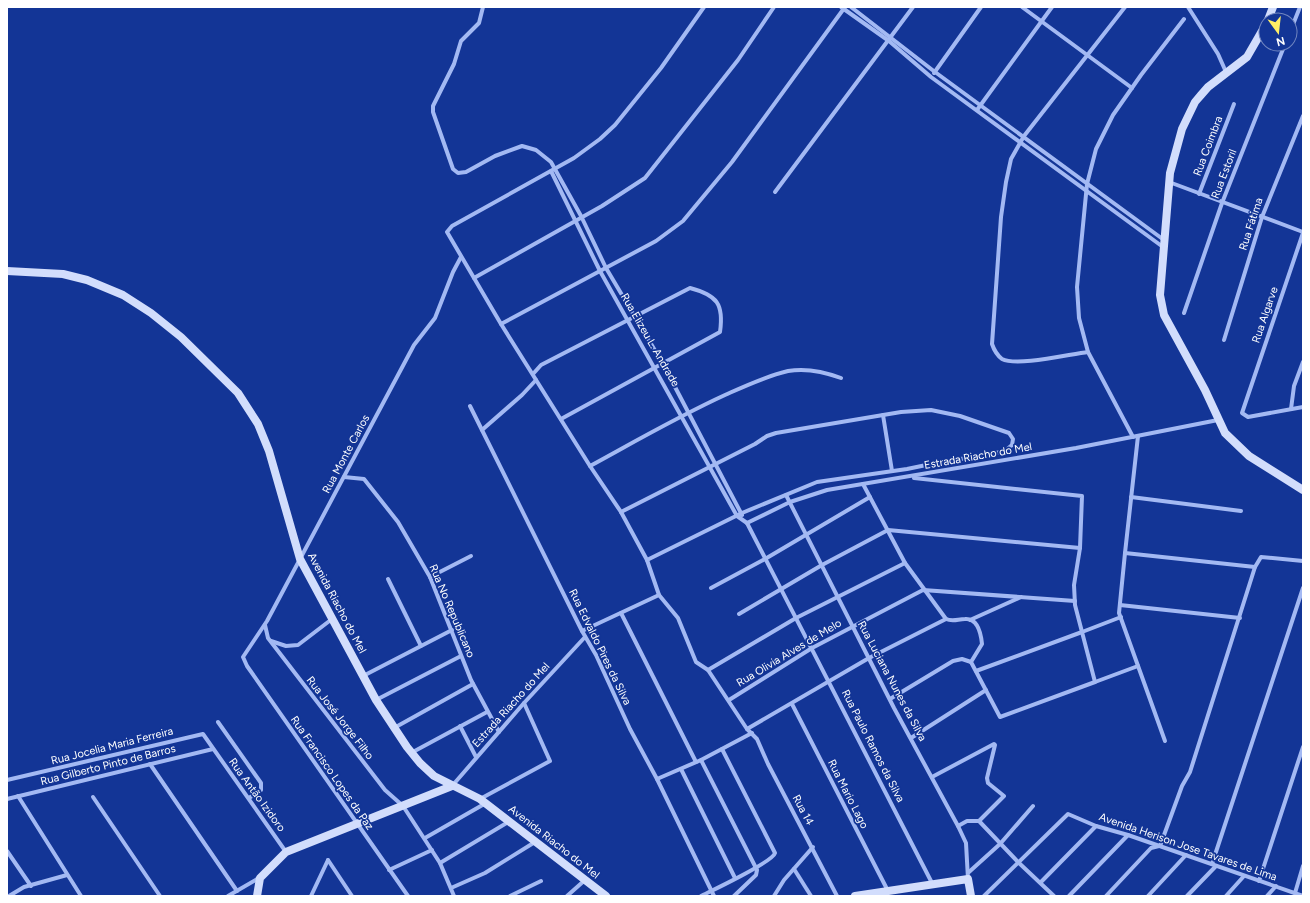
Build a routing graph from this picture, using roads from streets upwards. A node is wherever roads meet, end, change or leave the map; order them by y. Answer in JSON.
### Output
{"nodes":[{"id":1,"x":483,"y":7,"type":"edge"},
{"id":2,"x":704,"y":7,"type":"edge"},
{"id":3,"x":774,"y":7,"type":"edge"},
{"id":4,"x":851,"y":7,"type":"edge"},
{"id":5,"x":913,"y":7,"type":"edge"},
{"id":6,"x":981,"y":7,"type":"edge"},
{"id":7,"x":1022,"y":7,"type":"edge"},
{"id":8,"x":1052,"y":7,"type":"edge"},
{"id":9,"x":1125,"y":7,"type":"edge"},
{"id":10,"x":1188,"y":7,"type":"edge"},
{"id":11,"x":843,"y":8,"type":"edge"},
{"id":12,"x":1184,"y":19,"type":"dead end"},
{"id":13,"x":1041,"y":22,"type":"junction"},
{"id":14,"x":1258,"y":38,"type":"edge"},
{"id":15,"x":890,"y":40,"type":"junction"},
{"id":16,"x":1282,"y":52,"type":"edge"},
{"id":17,"x":1087,"y":54,"type":"junction"},
{"id":18,"x":935,"y":72,"type":"junction"},
{"id":19,"x":1226,"y":72,"type":"junction"},
{"id":20,"x":931,"y":77,"type":"junction"},
{"id":21,"x":1132,"y":88,"type":"junction"},
{"id":22,"x":1234,"y":104,"type":"dead end"},
{"id":23,"x":980,"y":105,"type":"junction"},
{"id":24,"x":977,"y":110,"type":"junction"},
{"id":25,"x":1303,"y":116,"type":"edge"},
{"id":26,"x":1024,"y":136,"type":"junction"},
{"id":27,"x":1021,"y":142,"type":"junction"},
{"id":28,"x":556,"y":169,"type":"junction"},
{"id":29,"x":551,"y":171,"type":"junction"},
{"id":30,"x":1169,"y":182,"type":"junction"},
{"id":31,"x":1087,"y":184,"type":"junction"},
{"id":32,"x":1087,"y":190,"type":"junction"},
{"id":33,"x":775,"y":192,"type":"dead end"},
{"id":34,"x":1199,"y":194,"type":"junction"},
{"id":35,"x":1222,"y":203,"type":"junction"},
{"id":36,"x":581,"y":216,"type":"junction"},
{"id":37,"x":1262,"y":217,"type":"junction"},
{"id":38,"x":576,"y":220,"type":"junction"},
{"id":39,"x":1303,"y":232,"type":"edge"},
{"id":40,"x":1164,"y":244,"type":"junction"},
{"id":41,"x":461,"y":257,"type":"junction"},
{"id":42,"x":606,"y":268,"type":"junction"},
{"id":43,"x":7,"y":271,"type":"edge"},
{"id":44,"x":600,"y":271,"type":"junction"},
{"id":45,"x":474,"y":278,"type":"junction"},
{"id":46,"x":1184,"y":313,"type":"dead end"},
{"id":47,"x":635,"y":317,"type":"junction"},
{"id":48,"x":628,"y":321,"type":"junction"},
{"id":49,"x":501,"y":324,"type":"junction"},
{"id":50,"x":1224,"y":340,"type":"dead end"},
{"id":51,"x":1088,"y":352,"type":"junction"},
{"id":52,"x":1303,"y":362,"type":"edge"},
{"id":53,"x":663,"y":364,"type":"junction"},
{"id":54,"x":655,"y":369,"type":"junction"},
{"id":55,"x":533,"y":374,"type":"junction"},
{"id":56,"x":841,"y":378,"type":"dead end"},
{"id":57,"x":536,"y":380,"type":"junction"},
{"id":58,"x":470,"y":406,"type":"dead end"},
{"id":59,"x":1303,"y":407,"type":"edge"},
{"id":60,"x":1291,"y":410,"type":"junction"},
{"id":61,"x":689,"y":412,"type":"junction"},
{"id":62,"x":883,"y":415,"type":"junction"},
{"id":63,"x":682,"y":416,"type":"junction"},
{"id":64,"x":561,"y":419,"type":"junction"},
{"id":65,"x":1218,"y":420,"type":"junction"},
{"id":66,"x":482,"y":430,"type":"junction"},
{"id":67,"x":1136,"y":436,"type":"junction"},
{"id":68,"x":716,"y":463,"type":"junction"},
{"id":69,"x":590,"y":466,"type":"junction"},
{"id":70,"x":710,"y":467,"type":"junction"},
{"id":71,"x":892,"y":471,"type":"junction"},
{"id":72,"x":344,"y":477,"type":"junction"},
{"id":73,"x":908,"y":477,"type":"junction"},
{"id":74,"x":863,"y":484,"type":"junction"},
{"id":75,"x":1303,"y":490,"type":"edge"},
{"id":76,"x":786,"y":495,"type":"junction"},
{"id":77,"x":870,"y":497,"type":"junction"},
{"id":78,"x":1131,"y":497,"type":"junction"},
{"id":79,"x":790,"y":502,"type":"junction"},
{"id":80,"x":1241,"y":511,"type":"dead end"},
{"id":81,"x":621,"y":512,"type":"junction"},
{"id":82,"x":742,"y":513,"type":"junction"},
{"id":83,"x":737,"y":516,"type":"junction"},
{"id":84,"x":742,"y":519,"type":"junction"},
{"id":85,"x":747,"y":523,"type":"junction"},
{"id":86,"x":888,"y":530,"type":"junction"},
{"id":87,"x":806,"y":534,"type":"junction"},
{"id":88,"x":1080,"y":548,"type":"junction"},
{"id":89,"x":1125,"y":552,"type":"junction"},
{"id":90,"x":471,"y":556,"type":"dead end"},
{"id":91,"x":300,"y":559,"type":"junction"},
{"id":92,"x":765,"y":559,"type":"junction"},
{"id":93,"x":647,"y":560,"type":"junction"},
{"id":94,"x":1303,"y":561,"type":"edge"},
{"id":95,"x":905,"y":563,"type":"junction"},
{"id":96,"x":822,"y":565,"type":"junction"},
{"id":97,"x":1255,"y":567,"type":"junction"},
{"id":98,"x":430,"y":577,"type":"junction"},
{"id":99,"x":388,"y":578,"type":"dead end"},
{"id":100,"x":711,"y":588,"type":"dead end"},
{"id":101,"x":1303,"y":588,"type":"edge"},
{"id":102,"x":782,"y":589,"type":"junction"},
{"id":103,"x":923,"y":590,"type":"junction"},
{"id":104,"x":659,"y":595,"type":"junction"},
{"id":105,"x":837,"y":596,"type":"junction"},
{"id":106,"x":1022,"y":597,"type":"junction"},
{"id":107,"x":1075,"y":601,"type":"junction"},
{"id":108,"x":1120,"y":605,"type":"junction"},
{"id":109,"x":621,"y":613,"type":"junction"},
{"id":110,"x":739,"y":614,"type":"dead end"},
{"id":111,"x":1121,"y":617,"type":"junction"},
{"id":112,"x":333,"y":618,"type":"junction"},
{"id":113,"x":796,"y":618,"type":"junction"},
{"id":114,"x":1240,"y":618,"type":"junction"},
{"id":115,"x":946,"y":619,"type":"junction"},
{"id":116,"x":970,"y":620,"type":"junction"},
{"id":117,"x":266,"y":623,"type":"junction"},
{"id":118,"x":853,"y":626,"type":"junction"},
{"id":119,"x":452,"y":630,"type":"junction"},
{"id":120,"x":582,"y":632,"type":"junction"},
{"id":121,"x":1082,"y":632,"type":"junction"},
{"id":122,"x":257,"y":635,"type":"junction"},
{"id":123,"x":585,"y":637,"type":"junction"},
{"id":124,"x":269,"y":639,"type":"junction"},
{"id":125,"x":421,"y":646,"type":"junction"},
{"id":126,"x":812,"y":648,"type":"junction"},
{"id":127,"x":461,"y":656,"type":"junction"},
{"id":128,"x":869,"y":658,"type":"junction"},
{"id":129,"x":243,"y":659,"type":"joint"},
{"id":130,"x":971,"y":662,"type":"junction"},
{"id":131,"x":1138,"y":666,"type":"junction"},
{"id":132,"x":708,"y":670,"type":"junction"},
{"id":133,"x":976,"y":671,"type":"junction"},
{"id":134,"x":363,"y":676,"type":"junction"},
{"id":135,"x":829,"y":681,"type":"junction"},
{"id":136,"x":1095,"y":682,"type":"junction"},
{"id":137,"x":473,"y":684,"type":"junction"},
{"id":138,"x":986,"y":690,"type":"junction"},
{"id":139,"x":890,"y":699,"type":"junction"},
{"id":140,"x":376,"y":700,"type":"junction"},
{"id":141,"x":729,"y":700,"type":"junction"},
{"id":142,"x":524,"y":703,"type":"junction"},
{"id":143,"x":792,"y":704,"type":"junction"},
{"id":144,"x":487,"y":712,"type":"junction"},
{"id":145,"x":218,"y":722,"type":"dead end"},
{"id":146,"x":460,"y":726,"type":"junction"},
{"id":147,"x":394,"y":728,"type":"junction"},
{"id":148,"x":747,"y":729,"type":"junction"},
{"id":149,"x":499,"y":732,"type":"junction"},
{"id":150,"x":752,"y":733,"type":"junction"},
{"id":151,"x":911,"y":738,"type":"junction"},
{"id":152,"x":1165,"y":741,"type":"dead end"},
{"id":153,"x":1303,"y":747,"type":"edge"},
{"id":154,"x":213,"y":749,"type":"junction"},
{"id":155,"x":722,"y":749,"type":"junction"},
{"id":156,"x":411,"y":753,"type":"junction"},
{"id":157,"x":476,"y":757,"type":"junction"},
{"id":158,"x":701,"y":760,"type":"junction"},
{"id":159,"x":696,"y":762,"type":"junction"},
{"id":160,"x":150,"y":764,"type":"junction"},
{"id":161,"x":681,"y":769,"type":"junction"},
{"id":162,"x":932,"y":777,"type":"junction"},
{"id":163,"x":657,"y":779,"type":"junction"},
{"id":164,"x":7,"y":780,"type":"edge"},
{"id":165,"x":452,"y":786,"type":"junction"},
{"id":166,"x":18,"y":796,"type":"junction"},
{"id":167,"x":93,"y":797,"type":"dead end"},
{"id":168,"x":250,"y":798,"type":"junction"},
{"id":169,"x":7,"y":799,"type":"edge"},
{"id":170,"x":483,"y":801,"type":"junction"},
{"id":171,"x":403,"y":806,"type":"junction"},
{"id":172,"x":1033,"y":806,"type":"dead end"},
{"id":173,"x":510,"y":821,"type":"junction"},
{"id":174,"x":980,"y":821,"type":"junction"},
{"id":175,"x":356,"y":823,"type":"junction"},
{"id":176,"x":958,"y":826,"type":"junction"},
{"id":177,"x":1096,"y":826,"type":"junction"},
{"id":178,"x":1128,"y":835,"type":"junction"},
{"id":179,"x":425,"y":838,"type":"junction"},
{"id":180,"x":535,"y":842,"type":"junction"},
{"id":181,"x":1000,"y":844,"type":"junction"},
{"id":182,"x":1160,"y":846,"type":"junction"},
{"id":183,"x":813,"y":847,"type":"junction"},
{"id":184,"x":432,"y":850,"type":"junction"},
{"id":185,"x":7,"y":851,"type":"edge"},
{"id":186,"x":286,"y":852,"type":"junction"},
{"id":187,"x":1186,"y":855,"type":"junction"},
{"id":188,"x":440,"y":863,"type":"junction"},
{"id":189,"x":1019,"y":863,"type":"junction"},
{"id":190,"x":1214,"y":865,"type":"junction"},
{"id":191,"x":1303,"y":866,"type":"edge"},
{"id":192,"x":756,"y":868,"type":"junction"},
{"id":193,"x":794,"y":869,"type":"junction"},
{"id":194,"x":389,"y":870,"type":"junction"},
{"id":195,"x":66,"y":875,"type":"junction"},
{"id":196,"x":968,"y":876,"type":"junction"},
{"id":197,"x":1244,"y":876,"type":"junction"},
{"id":198,"x":260,"y":878,"type":"junction"},
{"id":199,"x":735,"y":878,"type":"junction"},
{"id":200,"x":585,"y":880,"type":"junction"},
{"id":201,"x":1259,"y":880,"type":"junction"},
{"id":202,"x":541,"y":881,"type":"dead end"},
{"id":203,"x":1041,"y":882,"type":"junction"},
{"id":204,"x":932,"y":884,"type":"junction"},
{"id":205,"x":30,"y":886,"type":"junction"},
{"id":206,"x":1276,"y":886,"type":"junction"},
{"id":207,"x":451,"y":888,"type":"junction"},
{"id":208,"x":237,"y":891,"type":"junction"},
{"id":209,"x":712,"y":891,"type":"junction"},
{"id":210,"x":888,"y":892,"type":"junction"},
{"id":211,"x":1295,"y":893,"type":"junction"},
{"id":212,"x":9,"y":896,"type":"edge"},
{"id":213,"x":81,"y":896,"type":"edge"},
{"id":214,"x":160,"y":896,"type":"edge"},
{"id":215,"x":228,"y":896,"type":"edge"},
{"id":216,"x":257,"y":896,"type":"edge"},
{"id":217,"x":311,"y":896,"type":"edge"},
{"id":218,"x":352,"y":896,"type":"edge"},
{"id":219,"x":408,"y":896,"type":"edge"},
{"id":220,"x":453,"y":896,"type":"edge"},
{"id":221,"x":510,"y":896,"type":"edge"},
{"id":222,"x":567,"y":896,"type":"edge"},
{"id":223,"x":606,"y":896,"type":"edge"},
{"id":224,"x":701,"y":896,"type":"edge"},
{"id":225,"x":714,"y":896,"type":"edge"},
{"id":226,"x":734,"y":896,"type":"edge"},
{"id":227,"x":774,"y":896,"type":"edge"},
{"id":228,"x":811,"y":896,"type":"edge"},
{"id":229,"x":837,"y":896,"type":"edge"},
{"id":230,"x":856,"y":896,"type":"edge"},
{"id":231,"x":970,"y":896,"type":"edge"},
{"id":232,"x":984,"y":896,"type":"edge"},
{"id":233,"x":1054,"y":896,"type":"edge"},
{"id":234,"x":1069,"y":896,"type":"edge"},
{"id":235,"x":1106,"y":896,"type":"edge"},
{"id":236,"x":1148,"y":896,"type":"edge"},
{"id":237,"x":1187,"y":896,"type":"edge"},
{"id":238,"x":1226,"y":896,"type":"edge"},
{"id":239,"x":1267,"y":896,"type":"edge"},
{"id":240,"x":1303,"y":896,"type":"edge"}],
"edges":[{"from":1,"to":28,"type":"street","name":"Rua Elizeu L. Andrade"},
{"from":2,"to":28,"type":"street"},
{"from":3,"to":36,"type":"street"},
{"from":4,"to":15,"type":"street"},
{"from":5,"to":15,"type":"street"},
{"from":6,"to":18,"type":"street"},
{"from":7,"to":13,"type":"street"},
{"from":8,"to":13,"type":"street"},
{"from":9,"to":17,"type":"street"},
{"from":10,"to":19,"type":"street"},
{"from":11,"to":15,"type":"street"},
{"from":11,"to":42,"type":"street"},
{"from":12,"to":21,"type":"street"},
{"from":13,"to":17,"type":"street"},
{"from":13,"to":23,"type":"street"},
{"from":14,"to":19,"type":"street"},
{"from":15,"to":18,"type":"street"},
{"from":15,"to":20,"type":"street"},
{"from":15,"to":33,"type":"street"},
{"from":16,"to":35,"type":"street","name":"Rua Estoril"},
{"from":17,"to":21,"type":"street"},
{"from":17,"to":26,"type":"street"},
{"from":18,"to":20,"type":"street"},
{"from":18,"to":23,"type":"street"},
{"from":19,"to":30,"type":"street"},
{"from":20,"to":24,"type":"street"},
{"from":21,"to":31,"type":"street"},
{"from":22,"to":34,"type":"street","name":"Rua Coimbra"},
{"from":23,"to":24,"type":"street"},
{"from":23,"to":26,"type":"street"},
{"from":24,"to":27,"type":"street"},
{"from":25,"to":37,"type":"street","name":"Rua Fátima"},
{"from":26,"to":27,"type":"street"},
{"from":26,"to":31,"type":"street"},
{"from":27,"to":32,"type":"street"},
{"from":27,"to":51,"type":"street"},
{"from":28,"to":29,"type":"street"},
{"from":28,"to":36,"type":"street","name":"Rua Elizeu L. Andrade"},
{"from":29,"to":38,"type":"street","name":"Rua Elizeu L. Andrade"},
{"from":29,"to":41,"type":"street"},
{"from":30,"to":34,"type":"street"},
{"from":30,"to":40,"type":"street"},
{"from":31,"to":32,"type":"street"},
{"from":31,"to":40,"type":"street"},
{"from":32,"to":40,"type":"street"},
{"from":32,"to":51,"type":"street"},
{"from":34,"to":35,"type":"street"},
{"from":35,"to":37,"type":"street"},
{"from":35,"to":46,"type":"street","name":"Rua Estoril"},
{"from":36,"to":38,"type":"street"},
{"from":36,"to":42,"type":"street","name":"Rua Elizeu L. Andrade"},
{"from":37,"to":39,"type":"street"},
{"from":37,"to":50,"type":"street","name":"Rua Fátima"},
{"from":38,"to":44,"type":"street","name":"Rua Elizeu L. Andrade"},
{"from":38,"to":45,"type":"street"},
{"from":39,"to":60,"type":"street","name":"Rua Algarve"},
{"from":40,"to":65,"type":"street"},
{"from":41,"to":45,"type":"street"},
{"from":41,"to":72,"type":"street","name":"Rua Monte Carlos"},
{"from":42,"to":44,"type":"street"},
{"from":42,"to":47,"type":"street","name":"Rua Elizeu L. Andrade"},
{"from":43,"to":91,"type":"street","name":"Avenida Riacho do Mel"},
{"from":44,"to":48,"type":"street","name":"Rua Elizeu L. Andrade"},
{"from":44,"to":49,"type":"street"},
{"from":45,"to":49,"type":"street"},
{"from":47,"to":48,"type":"street"},
{"from":47,"to":53,"type":"street","name":"Rua Elizeu L. Andrade"},
{"from":47,"to":53,"type":"street"},
{"from":48,"to":54,"type":"street","name":"Rua Elizeu L. Andrade"},
{"from":48,"to":55,"type":"street"},
{"from":49,"to":55,"type":"street"},
{"from":51,"to":67,"type":"street"},
{"from":52,"to":60,"type":"street"},
{"from":53,"to":54,"type":"street"},
{"from":53,"to":61,"type":"street","name":"Rua Elizeu L. Andrade"},
{"from":54,"to":63,"type":"street","name":"Rua Elizeu L. Andrade"},
{"from":54,"to":64,"type":"street"},
{"from":55,"to":57,"type":"street"},
{"from":56,"to":61,"type":"street"},
{"from":57,"to":64,"type":"street"},
{"from":57,"to":66,"type":"street"},
{"from":58,"to":66,"type":"street","name":"Rua Edvaldo Pires da Silva"},
{"from":59,"to":60,"type":"street"},
{"from":61,"to":63,"type":"street"},
{"from":61,"to":68,"type":"street","name":"Rua Elizeu L. Andrade"},
{"from":62,"to":68,"type":"street"},
{"from":62,"to":71,"type":"street"},
{"from":62,"to":71,"type":"street"},
{"from":63,"to":69,"type":"street"},
{"from":63,"to":70,"type":"street","name":"Rua Elizeu L. Andrade"},
{"from":64,"to":69,"type":"street"},
{"from":65,"to":67,"type":"street","name":"Estrada Riacho do Mel"},
{"from":65,"to":75,"type":"street"},
{"from":66,"to":120,"type":"street","name":"Rua Edvaldo Pires da Silva"},
{"from":67,"to":73,"type":"street","name":"Estrada Riacho do Mel"},
{"from":67,"to":78,"type":"street"},
{"from":68,"to":70,"type":"street"},
{"from":68,"to":82,"type":"street","name":"Rua Elizeu L. Andrade"},
{"from":69,"to":81,"type":"street"},
{"from":70,"to":81,"type":"street"},
{"from":70,"to":83,"type":"street","name":"Rua Elizeu L. Andrade"},
{"from":71,"to":76,"type":"street"},
{"from":72,"to":91,"type":"street","name":"Rua Monte Carlos"},
{"from":72,"to":98,"type":"street","name":"Rua No Republicano"},
{"from":73,"to":74,"type":"street","name":"Estrada Riacho do Mel"},
{"from":73,"to":88,"type":"street"},
{"from":74,"to":77,"type":"street"},
{"from":74,"to":79,"type":"street","name":"Estrada Riacho do Mel"},
{"from":76,"to":79,"type":"street","name":"Rua Luciana Nunes da Silva"},
{"from":76,"to":82,"type":"street"},
{"from":77,"to":86,"type":"street"},
{"from":77,"to":87,"type":"street"},
{"from":78,"to":80,"type":"street"},
{"from":78,"to":89,"type":"street"},
{"from":79,"to":85,"type":"street","name":"Estrada Riacho do Mel"},
{"from":79,"to":87,"type":"street","name":"Rua Luciana Nunes da Silva"},
{"from":81,"to":93,"type":"street"},
{"from":82,"to":83,"type":"street"},
{"from":82,"to":84,"type":"street"},
{"from":83,"to":84,"type":"street","name":"Rua Paulo Ramos da Silva"},
{"from":83,"to":93,"type":"street"},
{"from":84,"to":85,"type":"street","name":"Rua Paulo Ramos da Silva"},
{"from":85,"to":92,"type":"street","name":"Rua Paulo Ramos da Silva"},
{"from":86,"to":88,"type":"street"},
{"from":86,"to":95,"type":"street"},
{"from":86,"to":96,"type":"street"},
{"from":87,"to":92,"type":"street"},
{"from":87,"to":96,"type":"street","name":"Rua Luciana Nunes da Silva"},
{"from":88,"to":107,"type":"street"},
{"from":89,"to":97,"type":"street"},
{"from":89,"to":108,"type":"street"},
{"from":90,"to":98,"type":"street"},
{"from":91,"to":112,"type":"street","name":"Avenida Riacho do Mel"},
{"from":91,"to":117,"type":"street","name":"Rua Monte Carlos"},
{"from":92,"to":100,"type":"street"},
{"from":92,"to":102,"type":"street","name":"Rua Paulo Ramos da Silva"},
{"from":93,"to":104,"type":"street"},
{"from":94,"to":97,"type":"street"},
{"from":95,"to":103,"type":"street"},
{"from":95,"to":105,"type":"street"},
{"from":96,"to":102,"type":"street"},
{"from":96,"to":105,"type":"street","name":"Rua Luciana Nunes da Silva"},
{"from":97,"to":114,"type":"street"},
{"from":98,"to":119,"type":"street","name":"Rua No Republicano"},
{"from":99,"to":125,"type":"street"},
{"from":101,"to":190,"type":"street"},
{"from":102,"to":110,"type":"street"},
{"from":102,"to":113,"type":"street","name":"Rua Paulo Ramos da Silva"},
{"from":103,"to":106,"type":"street"},
{"from":103,"to":115,"type":"street"},
{"from":103,"to":118,"type":"street","name":"Rua Olivia Alves de Melo"},
{"from":104,"to":109,"type":"street"},
{"from":104,"to":132,"type":"street","name":"Rua 14"},
{"from":105,"to":113,"type":"street"},
{"from":105,"to":118,"type":"street","name":"Rua Luciana Nunes da Silva"},
{"from":106,"to":107,"type":"street"},
{"from":106,"to":116,"type":"street"},
{"from":107,"to":121,"type":"street"},
{"from":108,"to":111,"type":"street"},
{"from":108,"to":114,"type":"street"},
{"from":109,"to":120,"type":"street"},
{"from":109,"to":159,"type":"street"},
{"from":111,"to":121,"type":"street"},
{"from":111,"to":131,"type":"street"},
{"from":112,"to":124,"type":"street"},
{"from":112,"to":134,"type":"street","name":"Avenida Riacho do Mel"},
{"from":113,"to":126,"type":"street","name":"Rua Paulo Ramos da Silva"},
{"from":113,"to":132,"type":"street"},
{"from":114,"to":182,"type":"street"},
{"from":115,"to":116,"type":"street"},
{"from":115,"to":128,"type":"street"},
{"from":116,"to":130,"type":"street"},
{"from":117,"to":122,"type":"street","name":"Rua Monte Carlos"},
{"from":117,"to":124,"type":"street"},
{"from":118,"to":126,"type":"street","name":"Rua Olivia Alves de Melo"},
{"from":118,"to":128,"type":"street","name":"Rua Luciana Nunes da Silva"},
{"from":119,"to":125,"type":"street"},
{"from":119,"to":127,"type":"street","name":"Rua No Republicano"},
{"from":120,"to":123,"type":"street","name":"Rua Edvaldo Pires da Silva"},
{"from":121,"to":133,"type":"street"},
{"from":121,"to":136,"type":"street"},
{"from":122,"to":124,"type":"street"},
{"from":122,"to":129,"type":"street","name":"Rua Monte Carlos"},
{"from":123,"to":142,"type":"street","name":"Estrada Riacho do Mel"},
{"from":123,"to":163,"type":"street","name":"Rua Edvaldo Pires da Silva"},
{"from":124,"to":171,"type":"street","name":"Rua José Jorge Filho"},
{"from":125,"to":134,"type":"street"},
{"from":126,"to":135,"type":"street","name":"Rua Paulo Ramos da Silva"},
{"from":126,"to":141,"type":"street","name":"Rua Olivia Alves de Melo"},
{"from":127,"to":137,"type":"street","name":"Rua No Republicano"},
{"from":127,"to":140,"type":"street"},
{"from":128,"to":135,"type":"street"},
{"from":128,"to":139,"type":"street","name":"Rua Luciana Nunes da Silva"},
{"from":129,"to":175,"type":"street","name":"Rua Francisco Lopes da Paz"},
{"from":130,"to":133,"type":"street"},
{"from":130,"to":139,"type":"street"},
{"from":131,"to":136,"type":"street"},
{"from":131,"to":152,"type":"street"},
{"from":132,"to":141,"type":"street","name":"Rua 14"},
{"from":133,"to":138,"type":"street"},
{"from":134,"to":140,"type":"street","name":"Avenida Riacho do Mel"},
{"from":135,"to":143,"type":"street"},
{"from":135,"to":204,"type":"street","name":"Rua Paulo Ramos da Silva"},
{"from":136,"to":138,"type":"street"},
{"from":137,"to":144,"type":"street","name":"Rua No Republicano"},
{"from":137,"to":147,"type":"street"},
{"from":138,"to":151,"type":"street"},
{"from":139,"to":151,"type":"street","name":"Rua Luciana Nunes da Silva"},
{"from":140,"to":147,"type":"street","name":"Avenida Riacho do Mel"},
{"from":141,"to":148,"type":"street","name":"Rua 14"},
{"from":142,"to":149,"type":"street","name":"Estrada Riacho do Mel"},
{"from":142,"to":170,"type":"street"},
{"from":143,"to":148,"type":"street"},
{"from":143,"to":210,"type":"street","name":"Rua Mario Lago"},
{"from":144,"to":146,"type":"street"},
{"from":144,"to":149,"type":"street","name":"Rua No Republicano"},
{"from":145,"to":168,"type":"street"},
{"from":146,"to":156,"type":"street"},
{"from":146,"to":157,"type":"street"},
{"from":147,"to":156,"type":"street","name":"Avenida Riacho do Mel"},
{"from":148,"to":150,"type":"street","name":"Rua 14"},
{"from":149,"to":157,"type":"street","name":"Estrada Riacho do Mel"},
{"from":150,"to":155,"type":"street"},
{"from":150,"to":183,"type":"street","name":"Rua 14"},
{"from":151,"to":162,"type":"street","name":"Rua Luciana Nunes da Silva"},
{"from":153,"to":201,"type":"street"},
{"from":154,"to":160,"type":"street","name":"Rua Gilberto Pinto de Barros"},
{"from":154,"to":164,"type":"street","name":"Rua Jocelia Maria Ferreira"},
{"from":154,"to":168,"type":"street","name":"Rua Antão Izidoro"},
{"from":155,"to":158,"type":"street"},
{"from":155,"to":192,"type":"street"},
{"from":156,"to":165,"type":"street","name":"Avenida Riacho do Mel"},
{"from":157,"to":165,"type":"street","name":"Estrada Riacho do Mel"},
{"from":158,"to":159,"type":"street"},
{"from":158,"to":192,"type":"street"},
{"from":159,"to":161,"type":"street"},
{"from":160,"to":166,"type":"street","name":"Rua Gilberto Pinto de Barros"},
{"from":160,"to":208,"type":"street"},
{"from":161,"to":163,"type":"street"},
{"from":161,"to":199,"type":"street"},
{"from":162,"to":174,"type":"street"},
{"from":162,"to":176,"type":"street","name":"Rua Luciana Nunes da Silva"},
{"from":163,"to":209,"type":"street","name":"Rua Edvaldo Pires da Silva"},
{"from":165,"to":170,"type":"street","name":"Avenida Riacho do Mel"},
{"from":165,"to":171,"type":"street"},
{"from":166,"to":169,"type":"street","name":"Rua Gilberto Pinto de Barros"},
{"from":166,"to":195,"type":"street"},
{"from":167,"to":214,"type":"street"},
{"from":168,"to":186,"type":"street","name":"Rua Antão Izidoro"},
{"from":170,"to":173,"type":"street","name":"Avenida Riacho do Mel"},
{"from":170,"to":179,"type":"street"},
{"from":171,"to":175,"type":"street"},
{"from":171,"to":179,"type":"street","name":"Rua José Jorge Filho"},
{"from":172,"to":181,"type":"street"},
{"from":173,"to":180,"type":"street","name":"Avenida Riacho do Mel"},
{"from":173,"to":188,"type":"street"},
{"from":174,"to":176,"type":"street"},
{"from":174,"to":181,"type":"street"},
{"from":175,"to":186,"type":"street"},
{"from":175,"to":194,"type":"street","name":"Rua Francisco Lopes da Paz"},
{"from":176,"to":196,"type":"street","name":"Rua Luciana Nunes da Silva"},
{"from":177,"to":178,"type":"street","name":"Avenida Herison Jose Tavares de Lima"},
{"from":177,"to":189,"type":"street","name":"Avenida Herison Jose Tavares de Lima"},
{"from":177,"to":203,"type":"street"},
{"from":178,"to":182,"type":"street","name":"Avenida Herison Jose Tavares de Lima"},
{"from":178,"to":234,"type":"street"},
{"from":179,"to":184,"type":"street","name":"Rua José Jorge Filho"},
{"from":180,"to":200,"type":"street","name":"Avenida Riacho do Mel"},
{"from":180,"to":207,"type":"street"},
{"from":181,"to":189,"type":"street"},
{"from":181,"to":196,"type":"street"},
{"from":182,"to":187,"type":"street","name":"Avenida Herison Jose Tavares de Lima"},
{"from":182,"to":235,"type":"street"},
{"from":183,"to":193,"type":"street"},
{"from":183,"to":229,"type":"street","name":"Rua 14"},
{"from":184,"to":188,"type":"street","name":"Rua José Jorge Filho"},
{"from":184,"to":194,"type":"street"},
{"from":185,"to":205,"type":"street"},
{"from":186,"to":198,"type":"street"},
{"from":187,"to":190,"type":"street","name":"Avenida Herison Jose Tavares de Lima"},
{"from":187,"to":236,"type":"street"},
{"from":188,"to":207,"type":"street","name":"Rua José Jorge Filho"},
{"from":189,"to":203,"type":"street"},
{"from":189,"to":232,"type":"street"},
{"from":190,"to":197,"type":"street","name":"Avenida Herison Jose Tavares de Lima"},
{"from":190,"to":237,"type":"street"},
{"from":191,"to":211,"type":"street"},
{"from":192,"to":199,"type":"street"},
{"from":192,"to":226,"type":"street"},
{"from":193,"to":227,"type":"street"},
{"from":193,"to":228,"type":"street"},
{"from":194,"to":219,"type":"street","name":"Rua Francisco Lopes da Paz"},
{"from":195,"to":205,"type":"street"},
{"from":195,"to":213,"type":"street"},
{"from":196,"to":204,"type":"street"},
{"from":196,"to":231,"type":"street"},
{"from":197,"to":201,"type":"street","name":"Avenida Herison Jose Tavares de Lima"},
{"from":197,"to":238,"type":"street"},
{"from":198,"to":208,"type":"street"},
{"from":198,"to":216,"type":"street"},
{"from":199,"to":209,"type":"street"},
{"from":200,"to":222,"type":"street"},
{"from":200,"to":223,"type":"street","name":"Avenida Riacho do Mel"},
{"from":201,"to":206,"type":"street","name":"Avenida Herison Jose Tavares de Lima"},
{"from":202,"to":221,"type":"street"},
{"from":203,"to":233,"type":"street"},
{"from":204,"to":210,"type":"street"},
{"from":205,"to":212,"type":"street"},
{"from":206,"to":211,"type":"street","name":"Avenida Herison Jose Tavares de Lima"},
{"from":206,"to":239,"type":"street"},
{"from":207,"to":220,"type":"street","name":"Rua José Jorge Filho"},
{"from":208,"to":215,"type":"street"},
{"from":209,"to":224,"type":"street"},
{"from":209,"to":225,"type":"street","name":"Rua Edvaldo Pires da Silva"},
{"from":210,"to":230,"type":"street"},
{"from":211,"to":240,"type":"street","name":"Avenida Herison Jose Tavares de Lima"},
{"from":217,"to":218,"type":"street"}]}
